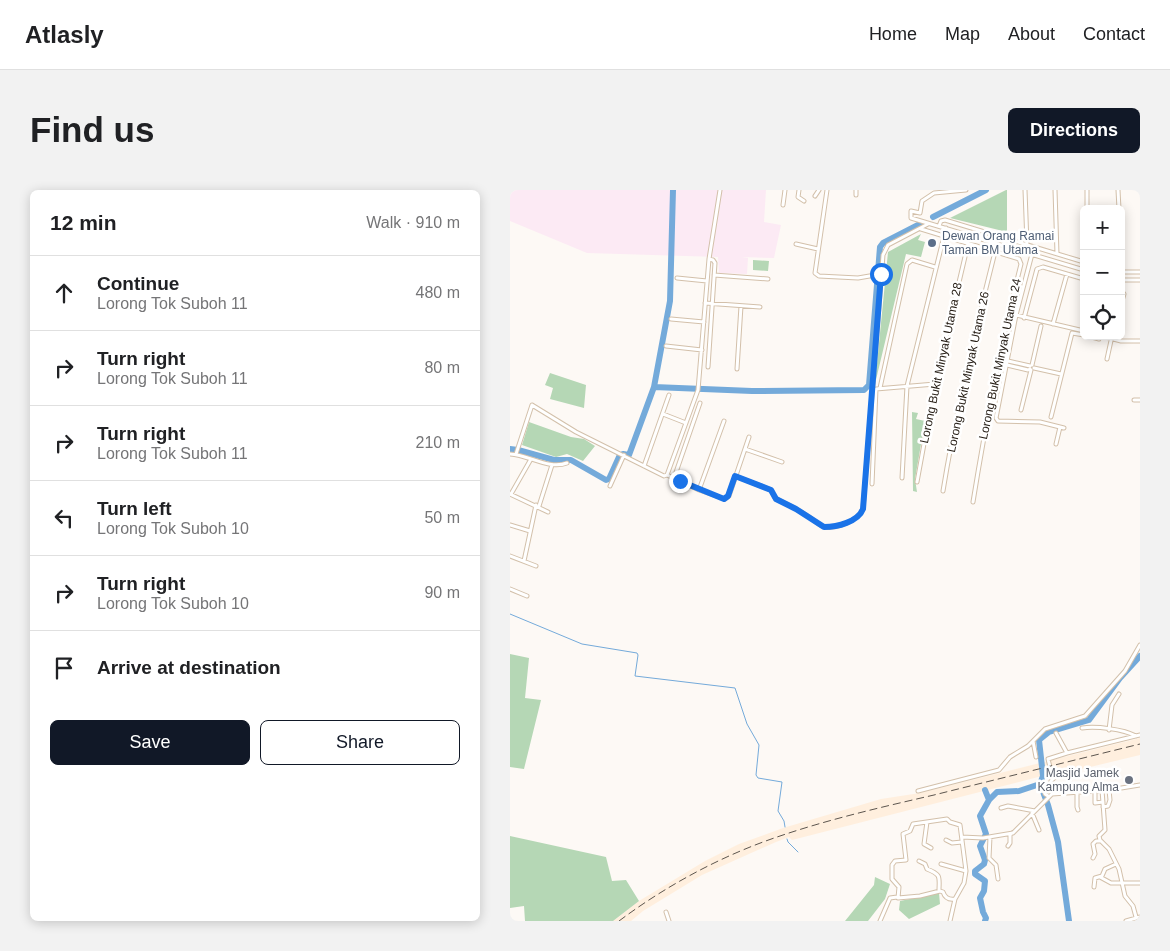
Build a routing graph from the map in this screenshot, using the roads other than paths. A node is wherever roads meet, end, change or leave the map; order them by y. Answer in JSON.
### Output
{"nodes":[{"id":1,"x":720,"y":190,"type":"edge"},
{"id":2,"x":785,"y":190,"type":"edge"},
{"id":3,"x":799,"y":190,"type":"edge"},
{"id":4,"x":819,"y":190,"type":"edge"},
{"id":5,"x":827,"y":190,"type":"edge"},
{"id":6,"x":966,"y":190,"type":"edge"},
{"id":7,"x":1025,"y":190,"type":"edge"},
{"id":8,"x":1055,"y":190,"type":"edge"},
{"id":9,"x":1087,"y":190,"type":"edge"},
{"id":10,"x":1118,"y":190,"type":"edge"},
{"id":11,"x":952,"y":191,"type":"edge"},
{"id":12,"x":815,"y":196,"type":"dead end"},
{"id":13,"x":804,"y":201,"type":"dead end"},
{"id":14,"x":783,"y":205,"type":"dead end"},
{"id":15,"x":1088,"y":205,"type":"edge"},
{"id":16,"x":1119,"y":205,"type":"edge"},
{"id":17,"x":928,"y":224,"type":"junction"},
{"id":18,"x":939,"y":226,"type":"junction"},
{"id":19,"x":946,"y":228,"type":"junction"},
{"id":20,"x":920,"y":229,"type":"junction"},
{"id":21,"x":944,"y":236,"type":"junction"},
{"id":22,"x":796,"y":244,"type":"dead end"},
{"id":23,"x":968,"y":244,"type":"junction"},
{"id":24,"x":1027,"y":244,"type":"junction"},
{"id":25,"x":818,"y":249,"type":"junction"},
{"id":26,"x":995,"y":252,"type":"junction"},
{"id":27,"x":1032,"y":254,"type":"junction"},
{"id":28,"x":1057,"y":254,"type":"junction"},
{"id":29,"x":709,"y":259,"type":"junction"},
{"id":30,"x":1080,"y":261,"type":"edge"},
{"id":31,"x":935,"y":267,"type":"junction"},
{"id":32,"x":1080,"y":269,"type":"edge"},
{"id":33,"x":1125,"y":272,"type":"edge"},
{"id":34,"x":1140,"y":272,"type":"edge"},
{"id":35,"x":879,"y":274,"type":"junction"},
{"id":36,"x":1067,"y":274,"type":"junction"},
{"id":37,"x":714,"y":275,"type":"junction"},
{"id":38,"x":677,"y":278,"type":"dead end"},
{"id":39,"x":1080,"y":278,"type":"edge"},
{"id":40,"x":768,"y":279,"type":"dead end"},
{"id":41,"x":707,"y":280,"type":"junction"},
{"id":42,"x":1125,"y":280,"type":"edge"},
{"id":43,"x":1140,"y":280,"type":"edge"},
{"id":44,"x":705,"y":303,"type":"junction"},
{"id":45,"x":712,"y":304,"type":"junction"},
{"id":46,"x":741,"y":306,"type":"junction"},
{"id":47,"x":760,"y":307,"type":"dead end"},
{"id":48,"x":1009,"y":313,"type":"junction"},
{"id":49,"x":1016,"y":315,"type":"junction"},
{"id":50,"x":1024,"y":318,"type":"junction"},
{"id":51,"x":671,"y":319,"type":"dead end"},
{"id":52,"x":704,"y":322,"type":"junction"},
{"id":53,"x":1053,"y":324,"type":"junction"},
{"id":54,"x":1041,"y":326,"type":"dead end"},
{"id":55,"x":1080,"y":330,"type":"edge"},
{"id":56,"x":1080,"y":332,"type":"edge"},
{"id":57,"x":1112,"y":340,"type":"edge"},
{"id":58,"x":1118,"y":340,"type":"edge"},
{"id":59,"x":1140,"y":342,"type":"edge"},
{"id":60,"x":666,"y":346,"type":"dead end"},
{"id":61,"x":702,"y":350,"type":"junction"},
{"id":62,"x":1107,"y":359,"type":"dead end"},
{"id":63,"x":1007,"y":363,"type":"junction"},
{"id":64,"x":708,"y":367,"type":"dead end"},
{"id":65,"x":1031,"y":368,"type":"junction"},
{"id":66,"x":736,"y":369,"type":"dead end"},
{"id":67,"x":1061,"y":374,"type":"junction"},
{"id":68,"x":935,"y":384,"type":"junction"},
{"id":69,"x":907,"y":386,"type":"junction"},
{"id":70,"x":880,"y":388,"type":"junction"},
{"id":71,"x":669,"y":395,"type":"dead end"},
{"id":72,"x":1134,"y":400,"type":"dead end"},
{"id":73,"x":1140,"y":400,"type":"edge"},
{"id":74,"x":700,"y":403,"type":"dead end"},
{"id":75,"x":1021,"y":410,"type":"dead end"},
{"id":76,"x":663,"y":414,"type":"junction"},
{"id":77,"x":1051,"y":417,"type":"dead end"},
{"id":78,"x":724,"y":421,"type":"dead end"},
{"id":79,"x":686,"y":423,"type":"junction"},
{"id":80,"x":749,"y":437,"type":"dead end"},
{"id":81,"x":1056,"y":444,"type":"dead end"},
{"id":82,"x":745,"y":449,"type":"junction"},
{"id":83,"x":516,"y":453,"type":"junction"},
{"id":84,"x":510,"y":454,"type":"edge"},
{"id":85,"x":622,"y":455,"type":"junction"},
{"id":86,"x":531,"y":459,"type":"junction"},
{"id":87,"x":782,"y":462,"type":"dead end"},
{"id":88,"x":567,"y":463,"type":"dead end"},
{"id":89,"x":552,"y":465,"type":"junction"},
{"id":90,"x":644,"y":466,"type":"junction"},
{"id":91,"x":666,"y":475,"type":"junction"},
{"id":92,"x":735,"y":476,"type":"junction"},
{"id":93,"x":674,"y":478,"type":"junction"},
{"id":94,"x":902,"y":478,"type":"dead end"},
{"id":95,"x":917,"y":482,"type":"dead end"},
{"id":96,"x":872,"y":484,"type":"dead end"},
{"id":97,"x":610,"y":486,"type":"dead end"},
{"id":98,"x":699,"y":490,"type":"junction"},
{"id":99,"x":943,"y":492,"type":"dead end"},
{"id":100,"x":510,"y":494,"type":"edge"},
{"id":101,"x":972,"y":502,"type":"dead end"},
{"id":102,"x":538,"y":506,"type":"junction"},
{"id":103,"x":548,"y":512,"type":"dead end"},
{"id":104,"x":510,"y":525,"type":"edge"},
{"id":105,"x":530,"y":531,"type":"junction"},
{"id":106,"x":510,"y":556,"type":"edge"},
{"id":107,"x":524,"y":561,"type":"junction"},
{"id":108,"x":536,"y":566,"type":"dead end"},
{"id":109,"x":510,"y":588,"type":"edge"},
{"id":110,"x":527,"y":596,"type":"dead end"},
{"id":111,"x":1140,"y":645,"type":"edge"},
{"id":112,"x":1119,"y":694,"type":"dead end"},
{"id":113,"x":1082,"y":728,"type":"dead end"},
{"id":114,"x":1109,"y":730,"type":"junction"},
{"id":115,"x":1056,"y":733,"type":"dead end"},
{"id":116,"x":1138,"y":736,"type":"edge"},
{"id":117,"x":1033,"y":741,"type":"junction"},
{"id":118,"x":1067,"y":753,"type":"junction"},
{"id":119,"x":1036,"y":757,"type":"dead end"},
{"id":120,"x":1140,"y":785,"type":"edge"},
{"id":121,"x":1102,"y":790,"type":"junction"},
{"id":122,"x":1109,"y":790,"type":"junction"},
{"id":123,"x":918,"y":791,"type":"dead end"},
{"id":124,"x":1095,"y":791,"type":"junction"},
{"id":125,"x":1077,"y":792,"type":"junction"},
{"id":126,"x":1048,"y":796,"type":"junction"},
{"id":127,"x":1103,"y":802,"type":"junction"},
{"id":128,"x":1001,"y":808,"type":"dead end"},
{"id":129,"x":1103,"y":808,"type":"junction"},
{"id":130,"x":1078,"y":810,"type":"dead end"},
{"id":131,"x":1034,"y":812,"type":"junction"},
{"id":132,"x":927,"y":822,"type":"junction"},
{"id":133,"x":1039,"y":830,"type":"dead end"},
{"id":134,"x":1013,"y":833,"type":"junction"},
{"id":135,"x":962,"y":837,"type":"junction"},
{"id":136,"x":990,"y":837,"type":"junction"},
{"id":137,"x":946,"y":840,"type":"dead end"},
{"id":138,"x":1101,"y":841,"type":"junction"},
{"id":139,"x":962,"y":842,"type":"junction"},
{"id":140,"x":1008,"y":846,"type":"dead end"},
{"id":141,"x":931,"y":848,"type":"dead end"},
{"id":142,"x":1093,"y":858,"type":"dead end"},
{"id":143,"x":920,"y":861,"type":"dead end"},
{"id":144,"x":941,"y":864,"type":"dead end"},
{"id":145,"x":1116,"y":864,"type":"junction"},
{"id":146,"x":966,"y":871,"type":"junction"},
{"id":147,"x":1100,"y":877,"type":"junction"},
{"id":148,"x":998,"y":879,"type":"dead end"},
{"id":149,"x":1140,"y":883,"type":"edge"},
{"id":150,"x":1123,"y":884,"type":"junction"},
{"id":151,"x":1094,"y":887,"type":"dead end"},
{"id":152,"x":939,"y":892,"type":"junction"},
{"id":153,"x":897,"y":896,"type":"junction"},
{"id":154,"x":955,"y":899,"type":"junction"},
{"id":155,"x":666,"y":912,"type":"dead end"},
{"id":156,"x":1138,"y":917,"type":"edge"},
{"id":157,"x":669,"y":921,"type":"edge"},
{"id":158,"x":880,"y":921,"type":"edge"},
{"id":159,"x":950,"y":921,"type":"edge"},
{"id":160,"x":1126,"y":921,"type":"edge"}],
"edges":[{"from":1,"to":29,"type":"street"},
{"from":2,"to":14,"type":"street"},
{"from":3,"to":13,"type":"street"},
{"from":4,"to":12,"type":"street"},
{"from":5,"to":25,"type":"street"},
{"from":6,"to":11,"type":"street"},
{"from":7,"to":24,"type":"street"},
{"from":8,"to":28,"type":"street"},
{"from":9,"to":15,"type":"street"},
{"from":10,"to":16,"type":"street"},
{"from":11,"to":17,"type":"street"},
{"from":17,"to":18,"type":"street"},
{"from":17,"to":20,"type":"street"},
{"from":18,"to":19,"type":"street"},
{"from":18,"to":24,"type":"street"},
{"from":19,"to":21,"type":"street"},
{"from":19,"to":27,"type":"street"},
{"from":20,"to":21,"type":"street","name":"Lorong Bukit Minyak Utama 24"},
{"from":20,"to":35,"type":"street"},
{"from":21,"to":23,"type":"street","name":"Lorong Bukit Minyak Utama 24"},
{"from":21,"to":31,"type":"street"},
{"from":22,"to":25,"type":"street"},
{"from":23,"to":26,"type":"street","name":"Lorong Bukit Minyak Utama 24"},
{"from":23,"to":68,"type":"street","name":"Lorong Bukit Minyak Utama 28"},
{"from":24,"to":28,"type":"street"},
{"from":25,"to":35,"type":"street"},
{"from":26,"to":48,"type":"street","name":"Lorong Bukit Minyak Utama 24"},
{"from":26,"to":99,"type":"street","name":"Lorong Bukit Minyak Utama 26"},
{"from":27,"to":32,"type":"street"},
{"from":27,"to":49,"type":"street"},
{"from":28,"to":30,"type":"street"},
{"from":29,"to":37,"type":"street"},
{"from":29,"to":41,"type":"street"},
{"from":31,"to":69,"type":"street"},
{"from":31,"to":70,"type":"street"},
{"from":33,"to":34,"type":"street"},
{"from":35,"to":92,"type":"street"},
{"from":36,"to":39,"type":"street"},
{"from":36,"to":50,"type":"street"},
{"from":36,"to":53,"type":"street"},
{"from":37,"to":40,"type":"street"},
{"from":37,"to":45,"type":"street"},
{"from":38,"to":41,"type":"street"},
{"from":41,"to":44,"type":"street"},
{"from":42,"to":43,"type":"street"},
{"from":44,"to":45,"type":"street"},
{"from":44,"to":52,"type":"street"},
{"from":45,"to":46,"type":"street"},
{"from":45,"to":64,"type":"street"},
{"from":46,"to":47,"type":"street"},
{"from":46,"to":66,"type":"street"},
{"from":48,"to":49,"type":"street"},
{"from":48,"to":101,"type":"street","name":"Lorong Bukit Minyak Utama 24"},
{"from":49,"to":50,"type":"street"},
{"from":49,"to":63,"type":"street"},
{"from":50,"to":53,"type":"street"},
{"from":51,"to":52,"type":"street"},
{"from":52,"to":61,"type":"street"},
{"from":53,"to":55,"type":"street"},
{"from":54,"to":65,"type":"street"},
{"from":56,"to":67,"type":"street"},
{"from":57,"to":62,"type":"street"},
{"from":58,"to":59,"type":"street"},
{"from":60,"to":61,"type":"street"},
{"from":61,"to":79,"type":"street"},
{"from":63,"to":65,"type":"street"},
{"from":63,"to":81,"type":"street"},
{"from":65,"to":67,"type":"street"},
{"from":65,"to":75,"type":"street"},
{"from":67,"to":77,"type":"street"},
{"from":68,"to":69,"type":"street"},
{"from":68,"to":95,"type":"street","name":"Lorong Bukit Minyak Utama 28"},
{"from":69,"to":70,"type":"street"},
{"from":69,"to":94,"type":"street"},
{"from":70,"to":96,"type":"street"},
{"from":71,"to":76,"type":"street"},
{"from":72,"to":73,"type":"street"},
{"from":74,"to":93,"type":"street"},
{"from":76,"to":79,"type":"street"},
{"from":76,"to":90,"type":"street"},
{"from":78,"to":98,"type":"street"},
{"from":79,"to":91,"type":"street"},
{"from":80,"to":82,"type":"street"},
{"from":82,"to":87,"type":"street"},
{"from":82,"to":92,"type":"street"},
{"from":83,"to":84,"type":"street"},
{"from":83,"to":85,"type":"street"},
{"from":83,"to":86,"type":"street"},
{"from":85,"to":90,"type":"street"},
{"from":85,"to":97,"type":"street"},
{"from":86,"to":89,"type":"street"},
{"from":86,"to":100,"type":"street"},
{"from":88,"to":89,"type":"street"},
{"from":89,"to":102,"type":"street"},
{"from":90,"to":91,"type":"street"},
{"from":91,"to":93,"type":"street"},
{"from":92,"to":98,"type":"street"},
{"from":93,"to":98,"type":"street"},
{"from":100,"to":102,"type":"street"},
{"from":102,"to":103,"type":"street"},
{"from":102,"to":105,"type":"street"},
{"from":104,"to":105,"type":"street"},
{"from":105,"to":107,"type":"street"},
{"from":106,"to":107,"type":"street"},
{"from":107,"to":108,"type":"street"},
{"from":109,"to":110,"type":"street"},
{"from":111,"to":117,"type":"street"},
{"from":112,"to":114,"type":"street"},
{"from":113,"to":114,"type":"street"},
{"from":114,"to":116,"type":"street"},
{"from":115,"to":118,"type":"street"},
{"from":116,"to":118,"type":"street"},
{"from":117,"to":119,"type":"street"},
{"from":117,"to":123,"type":"street"},
{"from":118,"to":126,"type":"street"},
{"from":120,"to":122,"type":"street"},
{"from":121,"to":122,"type":"street"},
{"from":121,"to":124,"type":"street"},
{"from":121,"to":127,"type":"street"},
{"from":122,"to":129,"type":"street"},
{"from":124,"to":125,"type":"street"},
{"from":124,"to":127,"type":"street"},
{"from":125,"to":126,"type":"street"},
{"from":125,"to":130,"type":"street"},
{"from":126,"to":131,"type":"street"},
{"from":127,"to":129,"type":"street"},
{"from":128,"to":131,"type":"street"},
{"from":129,"to":138,"type":"street"},
{"from":131,"to":133,"type":"street"},
{"from":131,"to":134,"type":"street"},
{"from":132,"to":135,"type":"street"},
{"from":132,"to":141,"type":"street"},
{"from":132,"to":153,"type":"street"},
{"from":134,"to":136,"type":"street"},
{"from":134,"to":140,"type":"street"},
{"from":135,"to":136,"type":"street"},
{"from":135,"to":139,"type":"street"},
{"from":136,"to":148,"type":"street"},
{"from":137,"to":139,"type":"street"},
{"from":138,"to":142,"type":"street"},
{"from":138,"to":145,"type":"street"},
{"from":139,"to":146,"type":"street"},
{"from":143,"to":152,"type":"street"},
{"from":144,"to":146,"type":"street"},
{"from":145,"to":147,"type":"street"},
{"from":145,"to":150,"type":"street"},
{"from":146,"to":154,"type":"street"},
{"from":147,"to":150,"type":"street"},
{"from":147,"to":151,"type":"street"},
{"from":149,"to":150,"type":"street"},
{"from":150,"to":156,"type":"street"},
{"from":152,"to":153,"type":"street"},
{"from":152,"to":154,"type":"street"},
{"from":153,"to":158,"type":"street"},
{"from":154,"to":159,"type":"street"},
{"from":155,"to":157,"type":"street"},
{"from":156,"to":160,"type":"street"}]}
